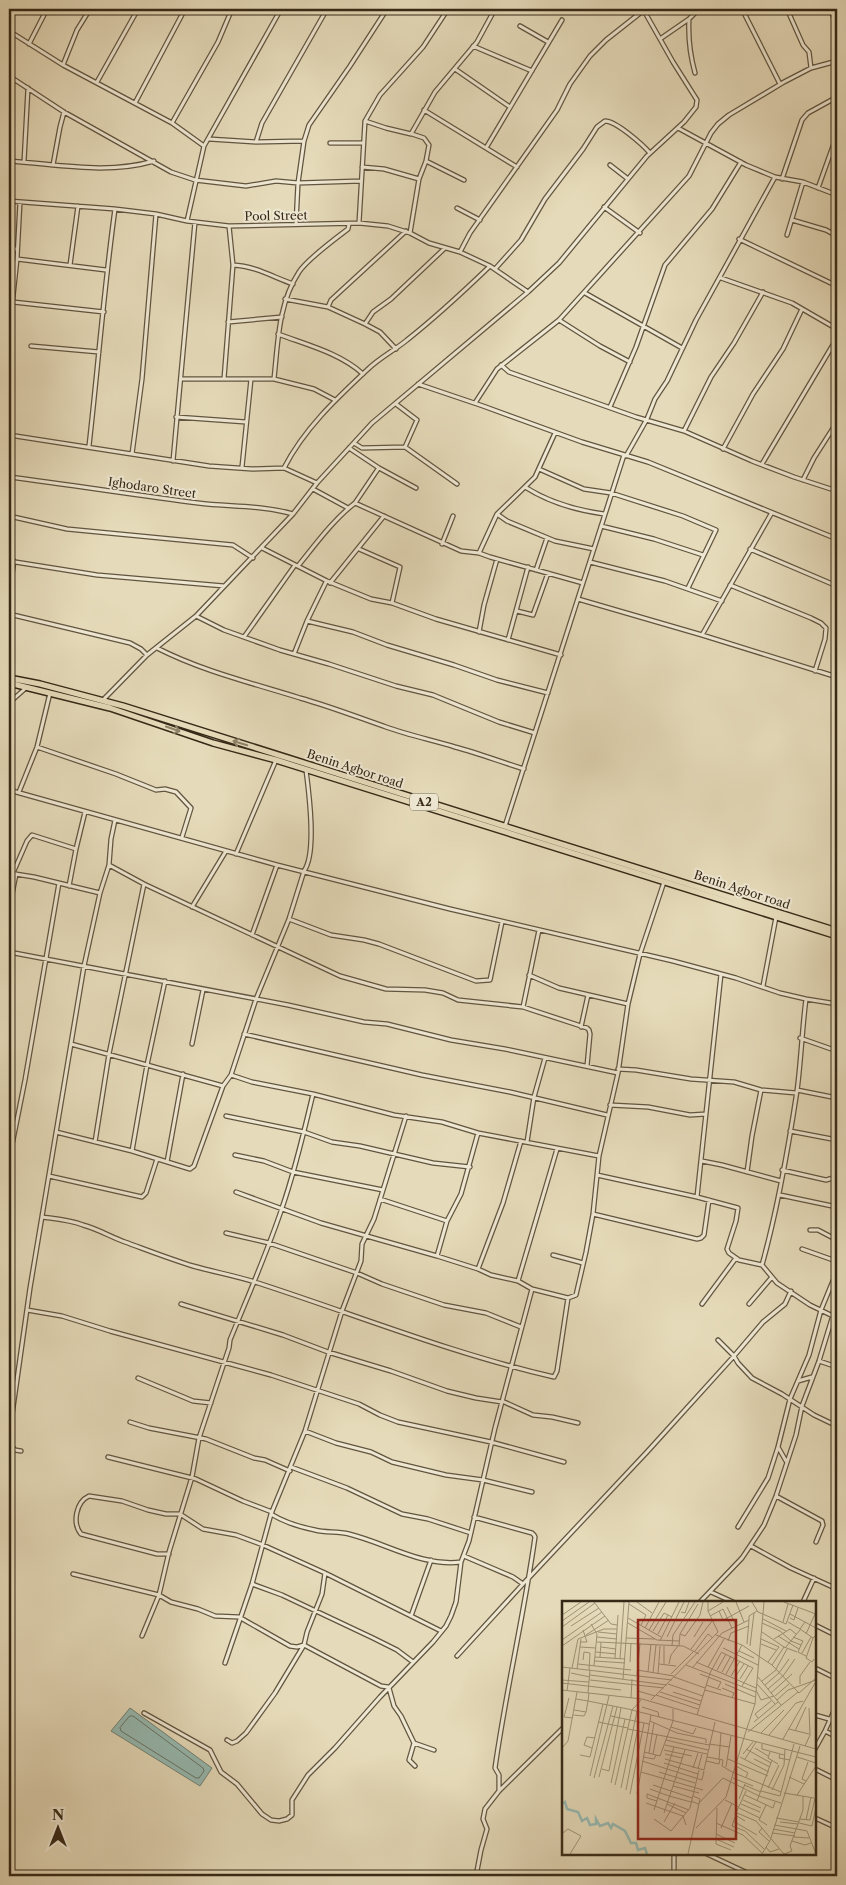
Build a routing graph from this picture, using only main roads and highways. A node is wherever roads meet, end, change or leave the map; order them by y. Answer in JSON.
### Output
{"nodes":[{"id":1,"x":9,"y":678,"type":"edge"},
{"id":2,"x":9,"y":683,"type":"edge"},
{"id":3,"x":215,"y":735,"type":"junction"},
{"id":4,"x":213,"y":743,"type":"junction"},
{"id":5,"x":837,"y":931,"type":"edge"},
{"id":6,"x":837,"y":936,"type":"edge"}],
"edges":[{"from":1,"to":3,"type":"highway","name":"Benin Agbor road","number":"A2"},
{"from":2,"to":4,"type":"highway","name":"Benin Agbor road","number":"A2","one_way":true},
{"from":3,"to":4,"type":"highway"},
{"from":5,"to":3,"type":"highway","name":"Benin Agbor road","number":"A2","one_way":true},
{"from":4,"to":6,"type":"highway","name":"Benin Agbor road","number":"A2"}]}
